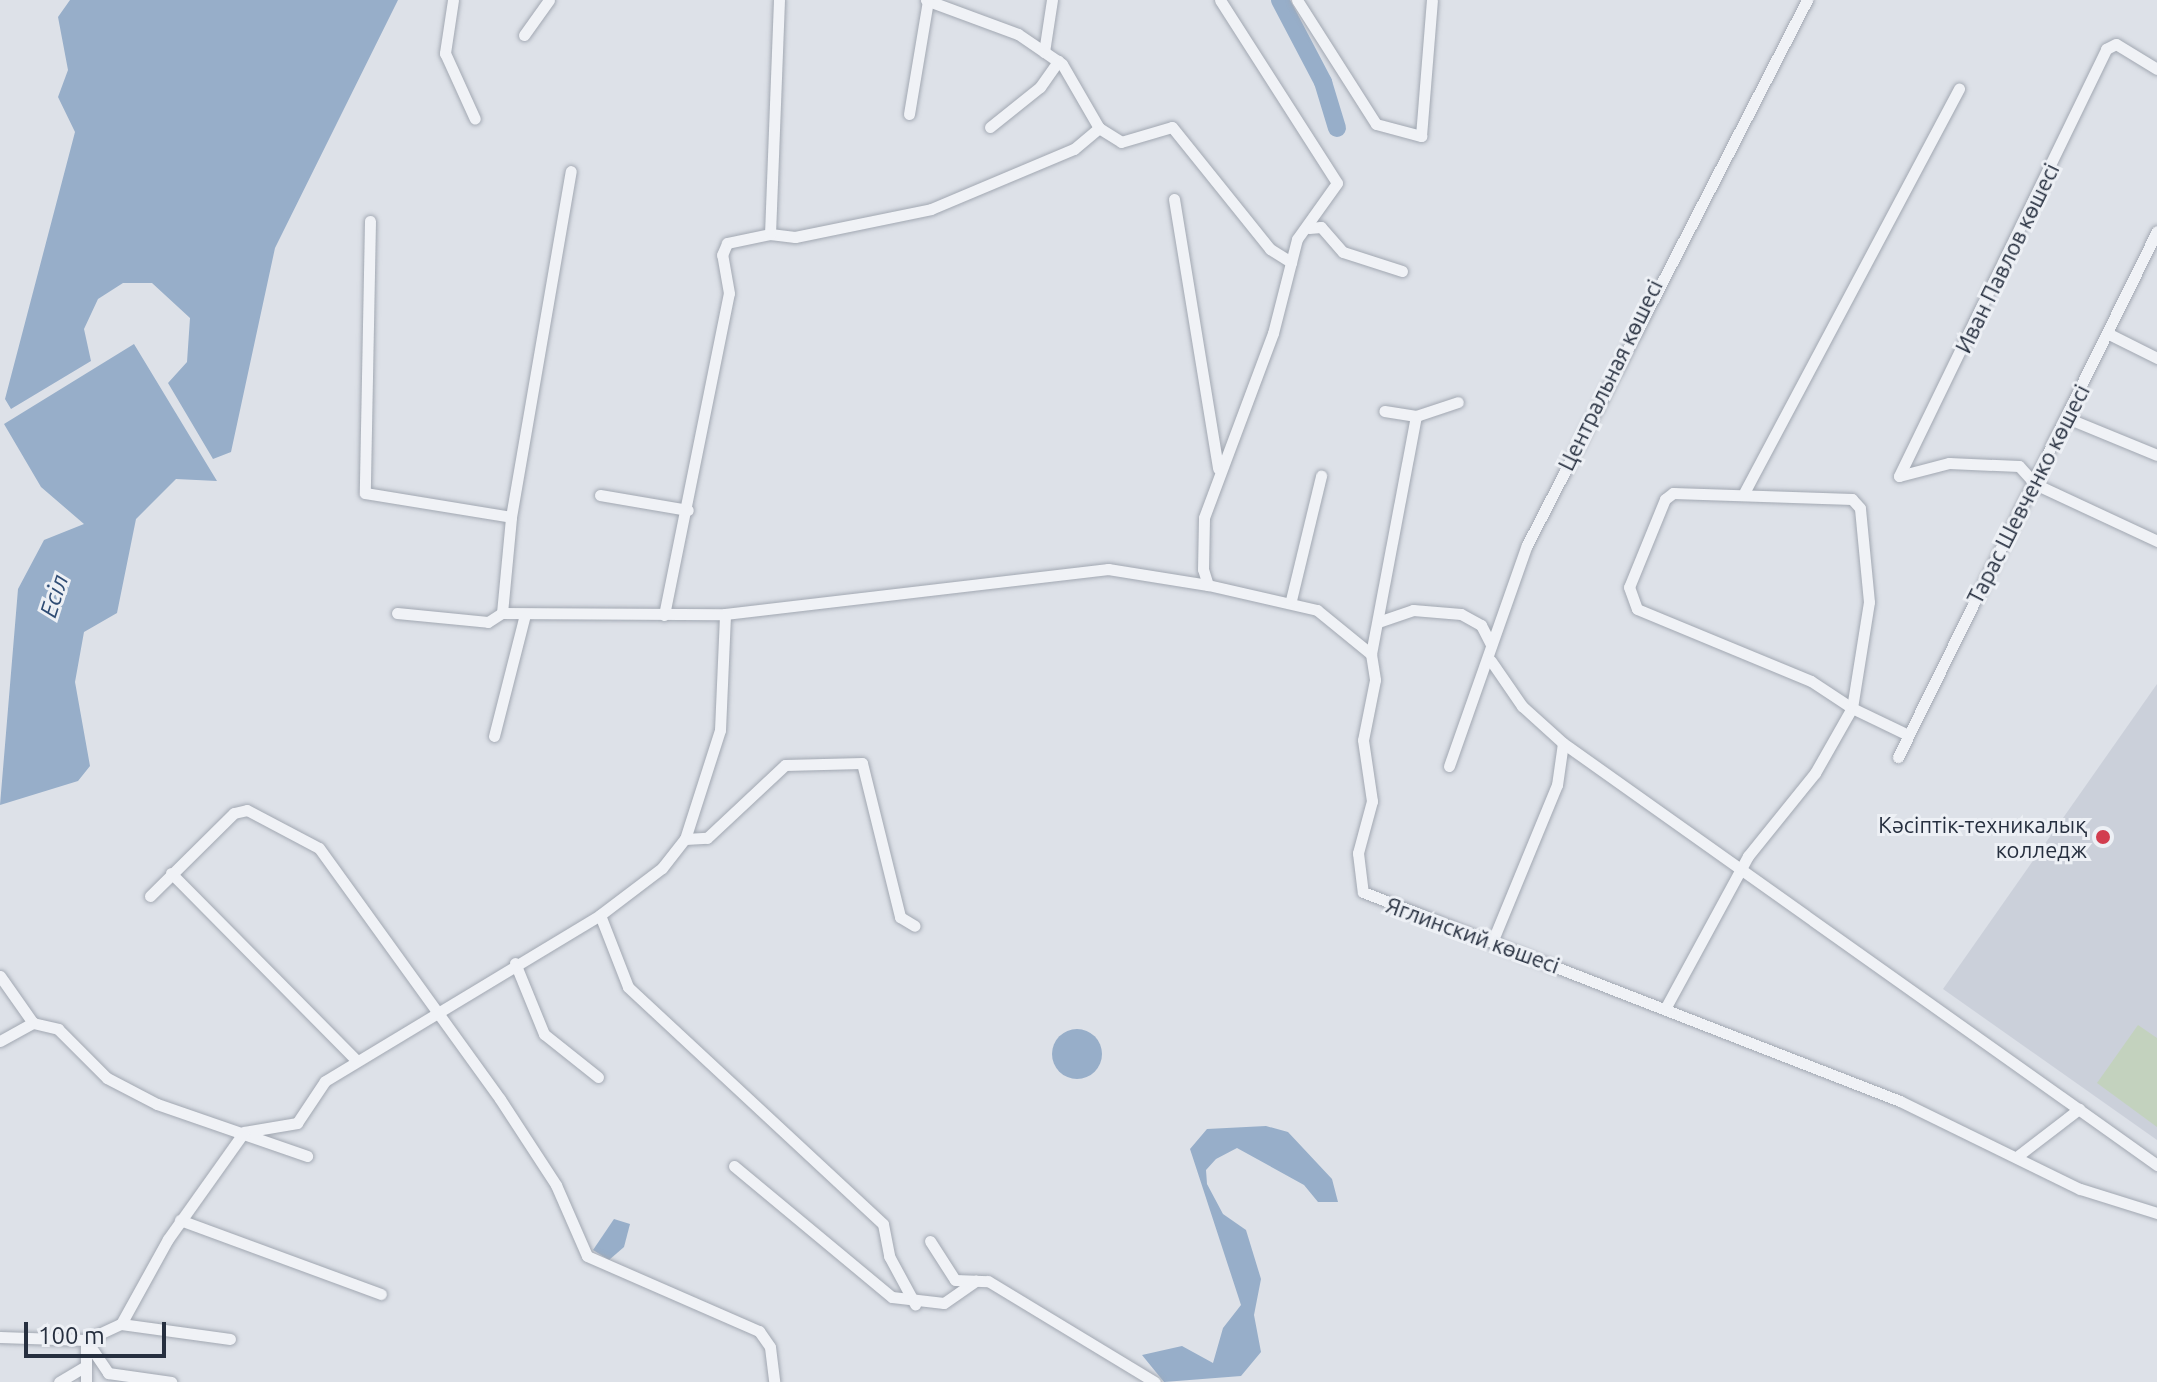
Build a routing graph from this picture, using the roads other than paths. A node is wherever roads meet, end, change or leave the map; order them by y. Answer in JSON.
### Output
{"nodes":[{"id":1,"x":453,"y":0,"type":"edge"},
{"id":2,"x":549,"y":0,"type":"edge"},
{"id":3,"x":779,"y":0,"type":"edge"},
{"id":4,"x":927,"y":0,"type":"edge"},
{"id":5,"x":1052,"y":0,"type":"edge"},
{"id":6,"x":1220,"y":0,"type":"edge"},
{"id":7,"x":1297,"y":0,"type":"edge"},
{"id":8,"x":1432,"y":0,"type":"edge"},
{"id":9,"x":1807,"y":0,"type":"edge"},
{"id":10,"x":524,"y":35,"type":"dead end"},
{"id":11,"x":1044,"y":52,"type":"junction"},
{"id":12,"x":1058,"y":61,"type":"junction"},
{"id":13,"x":2157,"y":69,"type":"edge"},
{"id":14,"x":1959,"y":89,"type":"dead end"},
{"id":15,"x":909,"y":114,"type":"dead end"},
{"id":16,"x":475,"y":119,"type":"dead end"},
{"id":17,"x":990,"y":127,"type":"dead end"},
{"id":18,"x":1099,"y":128,"type":"junction"},
{"id":19,"x":571,"y":171,"type":"dead end"},
{"id":20,"x":1174,"y":199,"type":"dead end"},
{"id":21,"x":370,"y":221,"type":"dead end"},
{"id":22,"x":1309,"y":228,"type":"junction"},
{"id":23,"x":2157,"y":231,"type":"edge"},
{"id":24,"x":770,"y":234,"type":"junction"},
{"id":25,"x":2154,"y":245,"type":"edge"},
{"id":26,"x":1291,"y":262,"type":"junction"},
{"id":27,"x":1402,"y":271,"type":"dead end"},
{"id":28,"x":2109,"y":334,"type":"junction"},
{"id":29,"x":2157,"y":358,"type":"edge"},
{"id":30,"x":1458,"y":402,"type":"dead end"},
{"id":31,"x":1384,"y":411,"type":"dead end"},
{"id":32,"x":1416,"y":416,"type":"junction"},
{"id":33,"x":2067,"y":418,"type":"junction"},
{"id":34,"x":2157,"y":455,"type":"edge"},
{"id":35,"x":1219,"y":469,"type":"junction"},
{"id":36,"x":1321,"y":476,"type":"dead end"},
{"id":37,"x":2035,"y":484,"type":"junction"},
{"id":38,"x":1744,"y":493,"type":"junction"},
{"id":39,"x":600,"y":495,"type":"dead end"},
{"id":40,"x":688,"y":510,"type":"junction"},
{"id":41,"x":511,"y":517,"type":"junction"},
{"id":42,"x":2157,"y":541,"type":"edge"},
{"id":43,"x":1208,"y":585,"type":"junction"},
{"id":44,"x":1291,"y":600,"type":"junction"},
{"id":45,"x":397,"y":613,"type":"dead end"},
{"id":46,"x":502,"y":613,"type":"junction"},
{"id":47,"x":525,"y":614,"type":"junction"},
{"id":48,"x":725,"y":614,"type":"junction"},
{"id":49,"x":664,"y":615,"type":"junction"},
{"id":50,"x":1381,"y":621,"type":"junction"},
{"id":51,"x":1491,"y":645,"type":"junction"},
{"id":52,"x":1371,"y":654,"type":"junction"},
{"id":53,"x":1491,"y":661,"type":"junction"},
{"id":54,"x":1852,"y":708,"type":"junction"},
{"id":55,"x":1908,"y":735,"type":"junction"},
{"id":56,"x":494,"y":736,"type":"dead end"},
{"id":57,"x":1563,"y":743,"type":"junction"},
{"id":58,"x":1898,"y":757,"type":"dead end"},
{"id":59,"x":1449,"y":766,"type":"dead end"},
{"id":60,"x":685,"y":839,"type":"junction"},
{"id":61,"x":1744,"y":868,"type":"junction"},
{"id":62,"x":171,"y":873,"type":"junction"},
{"id":63,"x":150,"y":896,"type":"dead end"},
{"id":64,"x":600,"y":915,"type":"junction"},
{"id":65,"x":915,"y":926,"type":"dead end"},
{"id":66,"x":1493,"y":940,"type":"junction"},
{"id":67,"x":515,"y":963,"type":"junction"},
{"id":68,"x":0,"y":976,"type":"edge"},
{"id":69,"x":1666,"y":1007,"type":"junction"},
{"id":70,"x":440,"y":1011,"type":"junction"},
{"id":71,"x":33,"y":1023,"type":"junction"},
{"id":72,"x":0,"y":1041,"type":"edge"},
{"id":73,"x":357,"y":1061,"type":"junction"},
{"id":74,"x":598,"y":1077,"type":"dead end"},
{"id":75,"x":2079,"y":1109,"type":"junction"},
{"id":76,"x":244,"y":1132,"type":"junction"},
{"id":77,"x":2019,"y":1155,"type":"junction"},
{"id":78,"x":307,"y":1156,"type":"dead end"},
{"id":79,"x":2157,"y":1165,"type":"edge"},
{"id":80,"x":734,"y":1166,"type":"dead end"},
{"id":81,"x":2157,"y":1213,"type":"edge"},
{"id":82,"x":180,"y":1220,"type":"junction"},
{"id":83,"x":930,"y":1241,"type":"dead end"},
{"id":84,"x":976,"y":1281,"type":"junction"},
{"id":85,"x":381,"y":1294,"type":"dead end"},
{"id":86,"x":915,"y":1304,"type":"junction"},
{"id":87,"x":121,"y":1324,"type":"junction"},
{"id":88,"x":0,"y":1337,"type":"edge"},
{"id":89,"x":230,"y":1339,"type":"dead end"},
{"id":90,"x":86,"y":1340,"type":"junction"},
{"id":91,"x":82,"y":1368,"type":"junction"},
{"id":92,"x":59,"y":1382,"type":"edge"},
{"id":93,"x":86,"y":1382,"type":"edge"},
{"id":94,"x":171,"y":1382,"type":"edge"},
{"id":95,"x":774,"y":1382,"type":"edge"},
{"id":96,"x":1155,"y":1382,"type":"edge"}],
"edges":[{"from":1,"to":16,"type":"street"},
{"from":2,"to":10,"type":"street"},
{"from":3,"to":24,"type":"street"},
{"from":4,"to":11,"type":"street"},
{"from":4,"to":15,"type":"street"},
{"from":5,"to":11,"type":"street"},
{"from":6,"to":22,"type":"street"},
{"from":7,"to":8,"type":"street"},
{"from":9,"to":51,"type":"street","name":"Центральная көшесі"},
{"from":11,"to":12,"type":"street"},
{"from":12,"to":17,"type":"street"},
{"from":12,"to":18,"type":"street"},
{"from":13,"to":37,"type":"street","name":"Иван Павлов көшесі"},
{"from":14,"to":38,"type":"street"},
{"from":18,"to":24,"type":"street"},
{"from":18,"to":26,"type":"street"},
{"from":19,"to":41,"type":"street"},
{"from":20,"to":35,"type":"street"},
{"from":21,"to":41,"type":"street"},
{"from":22,"to":26,"type":"street"},
{"from":22,"to":27,"type":"street"},
{"from":23,"to":25,"type":"street","name":"Тарас Шевченко көшесі"},
{"from":24,"to":40,"type":"street"},
{"from":25,"to":28,"type":"street","name":"Тарас Шевченко көшесі"},
{"from":26,"to":35,"type":"street"},
{"from":28,"to":29,"type":"street"},
{"from":28,"to":33,"type":"street","name":"Тарас Шевченко көшесі"},
{"from":30,"to":32,"type":"street"},
{"from":31,"to":32,"type":"street"},
{"from":32,"to":50,"type":"street"},
{"from":33,"to":34,"type":"street"},
{"from":33,"to":37,"type":"street","name":"Тарас Шевченко көшесі"},
{"from":35,"to":43,"type":"street"},
{"from":36,"to":44,"type":"street"},
{"from":37,"to":42,"type":"street"},
{"from":37,"to":55,"type":"street","name":"Тарас Шевченко көшесі"},
{"from":38,"to":54,"type":"street"},
{"from":38,"to":54,"type":"street"},
{"from":39,"to":40,"type":"street"},
{"from":40,"to":49,"type":"street"},
{"from":41,"to":46,"type":"street"},
{"from":43,"to":44,"type":"street"},
{"from":43,"to":48,"type":"street"},
{"from":44,"to":52,"type":"street"},
{"from":45,"to":46,"type":"street"},
{"from":46,"to":47,"type":"street"},
{"from":47,"to":49,"type":"street"},
{"from":47,"to":56,"type":"street"},
{"from":48,"to":49,"type":"street"},
{"from":48,"to":60,"type":"street"},
{"from":50,"to":51,"type":"street"},
{"from":50,"to":52,"type":"street"},
{"from":51,"to":53,"type":"street","name":"Центральная көшесі"},
{"from":52,"to":66,"type":"street","name":"Яглинский көшесі"},
{"from":53,"to":57,"type":"street"},
{"from":53,"to":59,"type":"street","name":"Центральная көшесі"},
{"from":54,"to":55,"type":"street"},
{"from":54,"to":61,"type":"street"},
{"from":55,"to":58,"type":"street","name":"Тарас Шевченко көшесі"},
{"from":57,"to":61,"type":"street"},
{"from":57,"to":66,"type":"street"},
{"from":60,"to":64,"type":"street"},
{"from":60,"to":65,"type":"street"},
{"from":61,"to":69,"type":"street"},
{"from":61,"to":75,"type":"street"},
{"from":62,"to":63,"type":"street"},
{"from":62,"to":70,"type":"street"},
{"from":62,"to":73,"type":"street"},
{"from":64,"to":67,"type":"street"},
{"from":64,"to":86,"type":"street"},
{"from":66,"to":69,"type":"street","name":"Яглинский көшесі"},
{"from":67,"to":70,"type":"street"},
{"from":67,"to":74,"type":"street"},
{"from":68,"to":71,"type":"street"},
{"from":69,"to":77,"type":"street","name":"Яглинский көшесі"},
{"from":70,"to":73,"type":"street"},
{"from":70,"to":95,"type":"street"},
{"from":71,"to":72,"type":"street"},
{"from":71,"to":76,"type":"street"},
{"from":73,"to":76,"type":"street"},
{"from":75,"to":77,"type":"street"},
{"from":75,"to":79,"type":"street"},
{"from":76,"to":78,"type":"street"},
{"from":76,"to":82,"type":"street"},
{"from":77,"to":81,"type":"street","name":"Яглинский көшесі"},
{"from":80,"to":86,"type":"street"},
{"from":82,"to":85,"type":"street"},
{"from":82,"to":87,"type":"street"},
{"from":83,"to":84,"type":"street"},
{"from":84,"to":86,"type":"street"},
{"from":84,"to":96,"type":"street"},
{"from":87,"to":89,"type":"street"},
{"from":87,"to":90,"type":"street"},
{"from":88,"to":90,"type":"street"},
{"from":90,"to":91,"type":"street"},
{"from":90,"to":94,"type":"street"},
{"from":91,"to":92,"type":"street"},
{"from":91,"to":93,"type":"street"}]}
